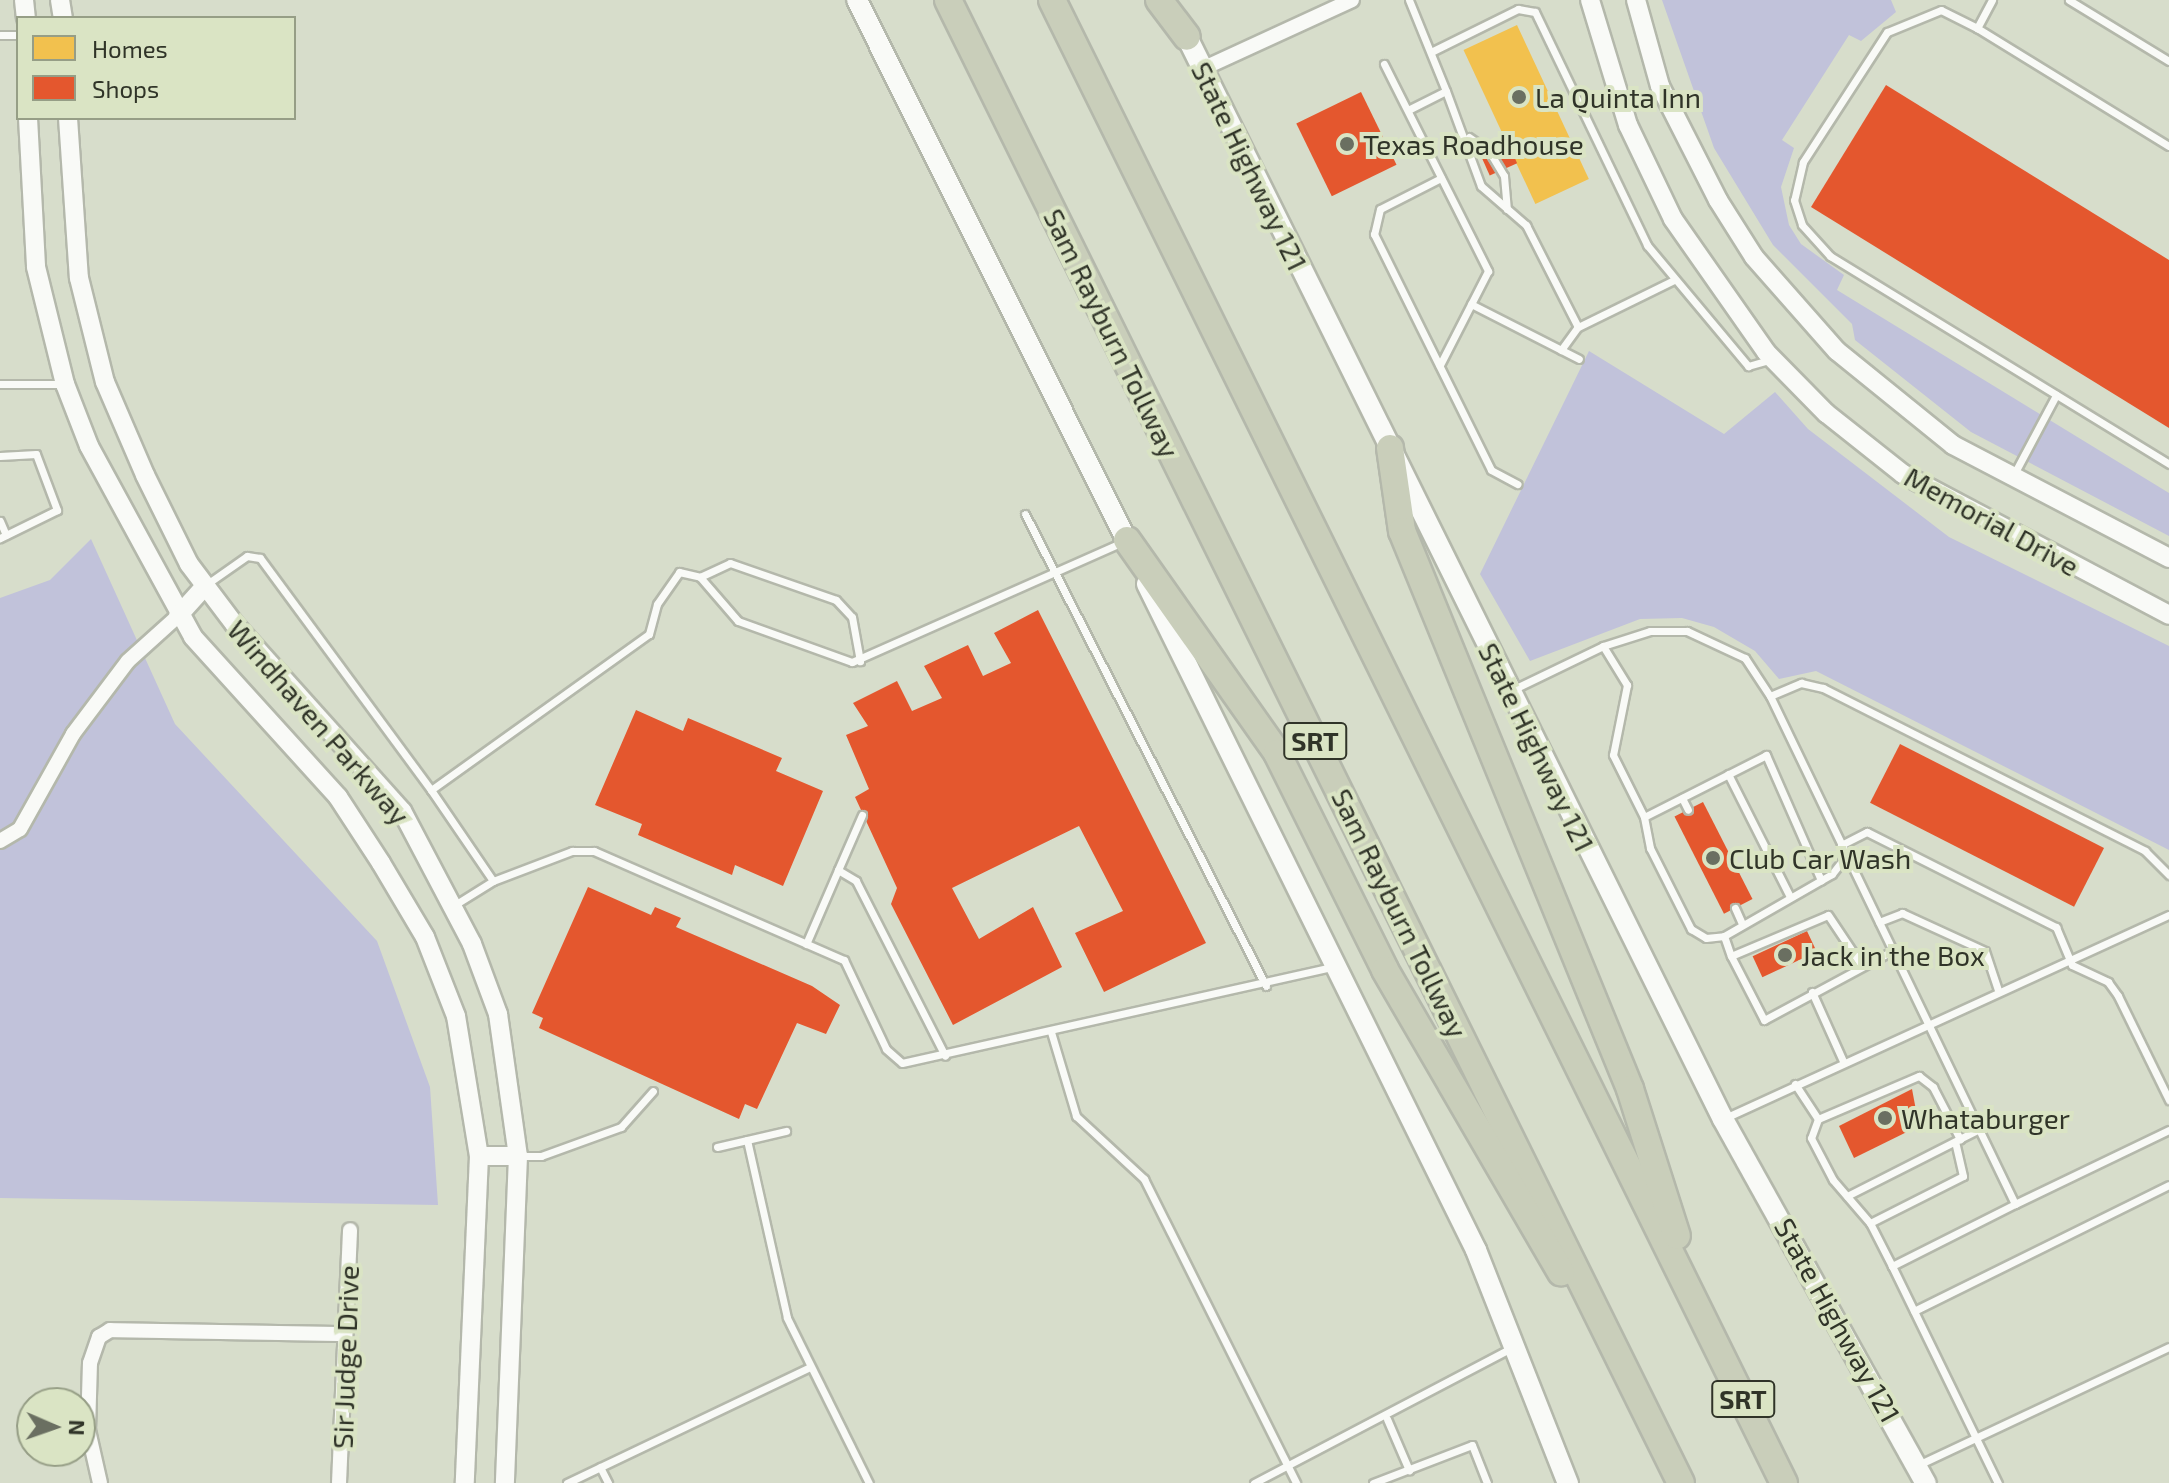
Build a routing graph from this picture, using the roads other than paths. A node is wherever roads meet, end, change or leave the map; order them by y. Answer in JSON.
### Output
{"nodes":[{"id":1,"x":857,"y":0,"type":"edge"},
{"id":2,"x":948,"y":0,"type":"edge"},
{"id":3,"x":1052,"y":0,"type":"edge"},
{"id":4,"x":1159,"y":0,"type":"edge"},
{"id":5,"x":1169,"y":0,"type":"edge"},
{"id":6,"x":1352,"y":0,"type":"edge"},
{"id":7,"x":1409,"y":0,"type":"edge"},
{"id":8,"x":1590,"y":0,"type":"edge"},
{"id":9,"x":1636,"y":0,"type":"edge"},
{"id":10,"x":1992,"y":0,"type":"edge"},
{"id":11,"x":2069,"y":0,"type":"edge"},
{"id":12,"x":1977,"y":28,"type":"junction"},
{"id":13,"x":1187,"y":37,"type":"junction"},
{"id":14,"x":1433,"y":51,"type":"junction"},
{"id":15,"x":2169,"y":61,"type":"edge"},
{"id":16,"x":1384,"y":64,"type":"dead end"},
{"id":17,"x":1202,"y":69,"type":"junction"},
{"id":18,"x":1446,"y":91,"type":"junction"},
{"id":19,"x":1408,"y":110,"type":"junction"},
{"id":20,"x":28,"y":120,"type":"edge"},
{"id":21,"x":68,"y":120,"type":"edge"},
{"id":22,"x":1469,"y":137,"type":"junction"},
{"id":23,"x":2169,"y":146,"type":"edge"},
{"id":24,"x":1441,"y":178,"type":"junction"},
{"id":25,"x":1507,"y":209,"type":"junction"},
{"id":26,"x":1674,"y":280,"type":"junction"},
{"id":27,"x":1471,"y":304,"type":"junction"},
{"id":28,"x":1578,"y":327,"type":"junction"},
{"id":29,"x":1561,"y":350,"type":"junction"},
{"id":30,"x":1579,"y":359,"type":"dead end"},
{"id":31,"x":1774,"y":359,"type":"junction"},
{"id":32,"x":1440,"y":365,"type":"junction"},
{"id":33,"x":0,"y":384,"type":"edge"},
{"id":34,"x":65,"y":384,"type":"junction"},
{"id":35,"x":2056,"y":395,"type":"junction"},
{"id":36,"x":1390,"y":448,"type":"junction"},
{"id":37,"x":0,"y":456,"type":"edge"},
{"id":38,"x":2169,"y":464,"type":"edge"},
{"id":39,"x":2011,"y":478,"type":"junction"},
{"id":40,"x":1517,"y":484,"type":"dead end"},
{"id":41,"x":1025,"y":514,"type":"dead end"},
{"id":42,"x":0,"y":521,"type":"edge"},
{"id":43,"x":3,"y":537,"type":"edge"},
{"id":44,"x":1127,"y":540,"type":"junction"},
{"id":45,"x":2169,"y":558,"type":"edge"},
{"id":46,"x":1052,"y":575,"type":"junction"},
{"id":47,"x":700,"y":577,"type":"junction"},
{"id":48,"x":205,"y":586,"type":"junction"},
{"id":49,"x":2169,"y":615,"type":"edge"},
{"id":50,"x":178,"y":616,"type":"junction"},
{"id":51,"x":1603,"y":646,"type":"junction"},
{"id":52,"x":860,"y":661,"type":"junction"},
{"id":53,"x":1510,"y":691,"type":"junction"},
{"id":54,"x":1770,"y":696,"type":"junction"},
{"id":55,"x":1728,"y":774,"type":"junction"},
{"id":56,"x":431,"y":790,"type":"junction"},
{"id":57,"x":1682,"y":798,"type":"junction"},
{"id":58,"x":1688,"y":810,"type":"dead end"},
{"id":59,"x":862,"y":815,"type":"dead end"},
{"id":60,"x":1644,"y":817,"type":"junction"},
{"id":61,"x":0,"y":841,"type":"edge"},
{"id":62,"x":1841,"y":845,"type":"junction"},
{"id":63,"x":1846,"y":856,"type":"junction"},
{"id":64,"x":838,"y":870,"type":"junction"},
{"id":65,"x":2169,"y":875,"type":"edge"},
{"id":66,"x":1821,"y":880,"type":"junction"},
{"id":67,"x":493,"y":881,"type":"junction"},
{"id":68,"x":1790,"y":897,"type":"junction"},
{"id":69,"x":453,"y":906,"type":"junction"},
{"id":70,"x":1735,"y":908,"type":"dead end"},
{"id":71,"x":2169,"y":915,"type":"edge"},
{"id":72,"x":1879,"y":922,"type":"junction"},
{"id":73,"x":1742,"y":924,"type":"junction"},
{"id":74,"x":1724,"y":936,"type":"junction"},
{"id":75,"x":806,"y":944,"type":"junction"},
{"id":76,"x":1892,"y":951,"type":"junction"},
{"id":77,"x":1731,"y":956,"type":"junction"},
{"id":78,"x":2072,"y":965,"type":"junction"},
{"id":79,"x":1862,"y":966,"type":"junction"},
{"id":80,"x":1332,"y":967,"type":"junction"},
{"id":81,"x":1266,"y":986,"type":"junction"},
{"id":82,"x":1998,"y":990,"type":"junction"},
{"id":83,"x":1812,"y":992,"type":"junction"},
{"id":84,"x":1924,"y":1021,"type":"junction"},
{"id":85,"x":1051,"y":1032,"type":"junction"},
{"id":86,"x":945,"y":1056,"type":"junction"},
{"id":87,"x":1843,"y":1061,"type":"junction"},
{"id":88,"x":1795,"y":1084,"type":"junction"},
{"id":89,"x":653,"y":1091,"type":"dead end"},
{"id":90,"x":2169,"y":1100,"type":"edge"},
{"id":91,"x":1723,"y":1119,"type":"junction"},
{"id":92,"x":1818,"y":1119,"type":"junction"},
{"id":93,"x":1979,"y":1129,"type":"junction"},
{"id":94,"x":2169,"y":1130,"type":"edge"},
{"id":95,"x":786,"y":1131,"type":"dead end"},
{"id":96,"x":747,"y":1140,"type":"junction"},
{"id":97,"x":1957,"y":1141,"type":"junction"},
{"id":98,"x":717,"y":1147,"type":"dead end"},
{"id":99,"x":479,"y":1156,"type":"junction"},
{"id":100,"x":518,"y":1156,"type":"junction"},
{"id":101,"x":2169,"y":1185,"type":"edge"},
{"id":102,"x":1847,"y":1196,"type":"junction"},
{"id":103,"x":2015,"y":1204,"type":"junction"},
{"id":104,"x":1870,"y":1223,"type":"junction"},
{"id":105,"x":350,"y":1230,"type":"dead end"},
{"id":106,"x":1892,"y":1266,"type":"junction"},
{"id":107,"x":1914,"y":1311,"type":"junction"},
{"id":108,"x":1702,"y":1316,"type":"junction"},
{"id":109,"x":345,"y":1334,"type":"junction"},
{"id":110,"x":1515,"y":1346,"type":"junction"},
{"id":111,"x":2169,"y":1347,"type":"edge"},
{"id":112,"x":810,"y":1367,"type":"junction"},
{"id":113,"x":1627,"y":1373,"type":"junction"},
{"id":114,"x":1387,"y":1419,"type":"junction"},
{"id":115,"x":1976,"y":1439,"type":"junction"},
{"id":116,"x":1289,"y":1466,"type":"junction"},
{"id":117,"x":600,"y":1467,"type":"junction"},
{"id":118,"x":1409,"y":1470,"type":"junction"},
{"id":119,"x":1921,"y":1474,"type":"edge"},
{"id":120,"x":100,"y":1483,"type":"edge"},
{"id":121,"x":339,"y":1483,"type":"edge"},
{"id":122,"x":465,"y":1483,"type":"edge"},
{"id":123,"x":505,"y":1483,"type":"edge"},
{"id":124,"x":567,"y":1483,"type":"edge"},
{"id":125,"x":608,"y":1483,"type":"edge"},
{"id":126,"x":869,"y":1483,"type":"edge"},
{"id":127,"x":1254,"y":1483,"type":"edge"},
{"id":128,"x":1296,"y":1483,"type":"edge"},
{"id":129,"x":1373,"y":1483,"type":"edge"},
{"id":130,"x":1487,"y":1483,"type":"edge"},
{"id":131,"x":1568,"y":1483,"type":"edge"},
{"id":132,"x":1681,"y":1483,"type":"edge"},
{"id":133,"x":1784,"y":1483,"type":"edge"},
{"id":134,"x":1998,"y":1483,"type":"edge"}],
"edges":[{"from":1,"to":44,"type":"main road"},
{"from":2,"to":113,"type":"highway","name":"Sam Rayburn Tollway","number":"SRT"},
{"from":3,"to":108,"type":"highway","number":"SRT"},
{"from":4,"to":13,"type":"highway"},
{"from":5,"to":13,"type":"main road","name":"State Highway 121"},
{"from":6,"to":17,"type":"street"},
{"from":7,"to":14,"type":"lane"},
{"from":8,"to":31,"type":"street","name":"Memorial Drive"},
{"from":9,"to":39,"type":"street","name":"Memorial Drive"},
{"from":10,"to":12,"type":"lane"},
{"from":11,"to":15,"type":"lane"},
{"from":12,"to":23,"type":"lane"},
{"from":12,"to":35,"type":"lane"},
{"from":13,"to":17,"type":"main road","name":"State Highway 121"},
{"from":14,"to":18,"type":"lane"},
{"from":14,"to":26,"type":"lane"},
{"from":16,"to":19,"type":"lane"},
{"from":17,"to":36,"type":"main road","name":"State Highway 121"},
{"from":18,"to":19,"type":"lane"},
{"from":18,"to":22,"type":"lane"},
{"from":19,"to":24,"type":"lane"},
{"from":20,"to":34,"type":"street","name":"Windhaven Parkway"},
{"from":21,"to":48,"type":"street","name":"Windhaven Parkway"},
{"from":22,"to":25,"type":"lane"},
{"from":22,"to":25,"type":"lane"},
{"from":24,"to":27,"type":"lane"},
{"from":24,"to":32,"type":"lane"},
{"from":25,"to":28,"type":"lane"},
{"from":26,"to":28,"type":"lane"},
{"from":26,"to":31,"type":"lane"},
{"from":27,"to":29,"type":"lane"},
{"from":27,"to":32,"type":"lane"},
{"from":28,"to":29,"type":"lane"},
{"from":29,"to":30,"type":"lane"},
{"from":31,"to":49,"type":"street","name":"Memorial Drive"},
{"from":32,"to":40,"type":"lane"},
{"from":33,"to":34,"type":"lane"},
{"from":34,"to":50,"type":"street","name":"Windhaven Parkway"},
{"from":35,"to":38,"type":"lane"},
{"from":35,"to":39,"type":"lane"},
{"from":36,"to":53,"type":"main road","name":"State Highway 121"},
{"from":36,"to":108,"type":"highway"},
{"from":37,"to":43,"type":"lane"},
{"from":39,"to":45,"type":"street","name":"Memorial Drive"},
{"from":41,"to":46,"type":"lane"},
{"from":42,"to":43,"type":"lane"},
{"from":44,"to":46,"type":"lane"},
{"from":44,"to":80,"type":"main road"},
{"from":44,"to":113,"type":"highway"},
{"from":46,"to":52,"type":"lane"},
{"from":46,"to":81,"type":"lane"},
{"from":47,"to":52,"type":"lane"},
{"from":47,"to":52,"type":"lane"},
{"from":47,"to":56,"type":"lane"},
{"from":48,"to":50,"type":"street"},
{"from":48,"to":56,"type":"lane"},
{"from":48,"to":69,"type":"street","name":"Windhaven Parkway"},
{"from":50,"to":61,"type":"street"},
{"from":50,"to":99,"type":"street","name":"Windhaven Parkway"},
{"from":51,"to":53,"type":"lane"},
{"from":51,"to":54,"type":"lane"},
{"from":51,"to":60,"type":"lane"},
{"from":53,"to":91,"type":"main road","name":"State Highway 121"},
{"from":54,"to":62,"type":"lane"},
{"from":54,"to":65,"type":"lane"},
{"from":55,"to":57,"type":"lane"},
{"from":55,"to":66,"type":"lane"},
{"from":55,"to":68,"type":"lane"},
{"from":56,"to":67,"type":"lane"},
{"from":57,"to":58,"type":"lane"},
{"from":57,"to":60,"type":"lane"},
{"from":59,"to":64,"type":"lane"},
{"from":60,"to":74,"type":"lane"},
{"from":62,"to":63,"type":"lane"},
{"from":62,"to":78,"type":"lane"},
{"from":63,"to":66,"type":"lane"},
{"from":63,"to":72,"type":"lane"},
{"from":64,"to":75,"type":"lane"},
{"from":64,"to":86,"type":"lane"},
{"from":66,"to":68,"type":"lane"},
{"from":67,"to":69,"type":"lane"},
{"from":67,"to":75,"type":"lane"},
{"from":68,"to":73,"type":"lane"},
{"from":69,"to":100,"type":"street","name":"Windhaven Parkway"},
{"from":70,"to":73,"type":"lane"},
{"from":71,"to":78,"type":"lane"},
{"from":72,"to":76,"type":"lane"},
{"from":72,"to":82,"type":"lane"},
{"from":73,"to":74,"type":"lane"},
{"from":74,"to":77,"type":"lane"},
{"from":75,"to":86,"type":"lane"},
{"from":76,"to":79,"type":"lane"},
{"from":76,"to":84,"type":"lane"},
{"from":77,"to":79,"type":"lane"},
{"from":77,"to":83,"type":"lane"},
{"from":78,"to":82,"type":"lane"},
{"from":78,"to":90,"type":"lane"},
{"from":79,"to":83,"type":"lane"},
{"from":80,"to":81,"type":"lane"},
{"from":80,"to":110,"type":"main road"},
{"from":81,"to":85,"type":"lane"},
{"from":82,"to":84,"type":"lane"},
{"from":83,"to":87,"type":"lane"},
{"from":84,"to":87,"type":"lane"},
{"from":84,"to":93,"type":"lane"},
{"from":85,"to":86,"type":"lane"},
{"from":85,"to":116,"type":"lane"},
{"from":87,"to":88,"type":"lane"},
{"from":88,"to":91,"type":"lane"},
{"from":88,"to":92,"type":"lane"},
{"from":89,"to":100,"type":"lane"},
{"from":91,"to":119,"type":"main road","name":"State Highway 121"},
{"from":92,"to":97,"type":"lane"},
{"from":92,"to":102,"type":"lane"},
{"from":93,"to":97,"type":"lane"},
{"from":93,"to":103,"type":"lane"},
{"from":94,"to":103,"type":"lane"},
{"from":95,"to":96,"type":"lane"},
{"from":96,"to":98,"type":"lane"},
{"from":96,"to":112,"type":"lane"},
{"from":97,"to":102,"type":"lane"},
{"from":97,"to":104,"type":"lane"},
{"from":99,"to":100,"type":"street"},
{"from":99,"to":122,"type":"street","name":"Windhaven Parkway"},
{"from":100,"to":123,"type":"street","name":"Windhaven Parkway"},
{"from":101,"to":107,"type":"lane"},
{"from":102,"to":104,"type":"lane"},
{"from":103,"to":106,"type":"lane"},
{"from":104,"to":106,"type":"lane"},
{"from":105,"to":109,"type":"street","name":"Sir Judge Drive"},
{"from":106,"to":107,"type":"lane"},
{"from":107,"to":115,"type":"lane"},
{"from":108,"to":133,"type":"highway","number":"SRT"},
{"from":109,"to":120,"type":"street"},
{"from":109,"to":121,"type":"street","name":"Sir Judge Drive"},
{"from":110,"to":114,"type":"lane"},
{"from":110,"to":131,"type":"main road"},
{"from":111,"to":115,"type":"lane"},
{"from":112,"to":117,"type":"lane"},
{"from":112,"to":126,"type":"lane"},
{"from":113,"to":132,"type":"highway","name":"Sam Rayburn Tollway","number":"SRT"},
{"from":114,"to":116,"type":"lane"},
{"from":114,"to":118,"type":"lane"},
{"from":115,"to":119,"type":"lane"},
{"from":115,"to":134,"type":"lane"},
{"from":116,"to":127,"type":"lane"},
{"from":116,"to":128,"type":"lane"},
{"from":117,"to":124,"type":"lane"},
{"from":117,"to":125,"type":"lane"},
{"from":118,"to":129,"type":"lane"},
{"from":118,"to":130,"type":"lane"}]}
